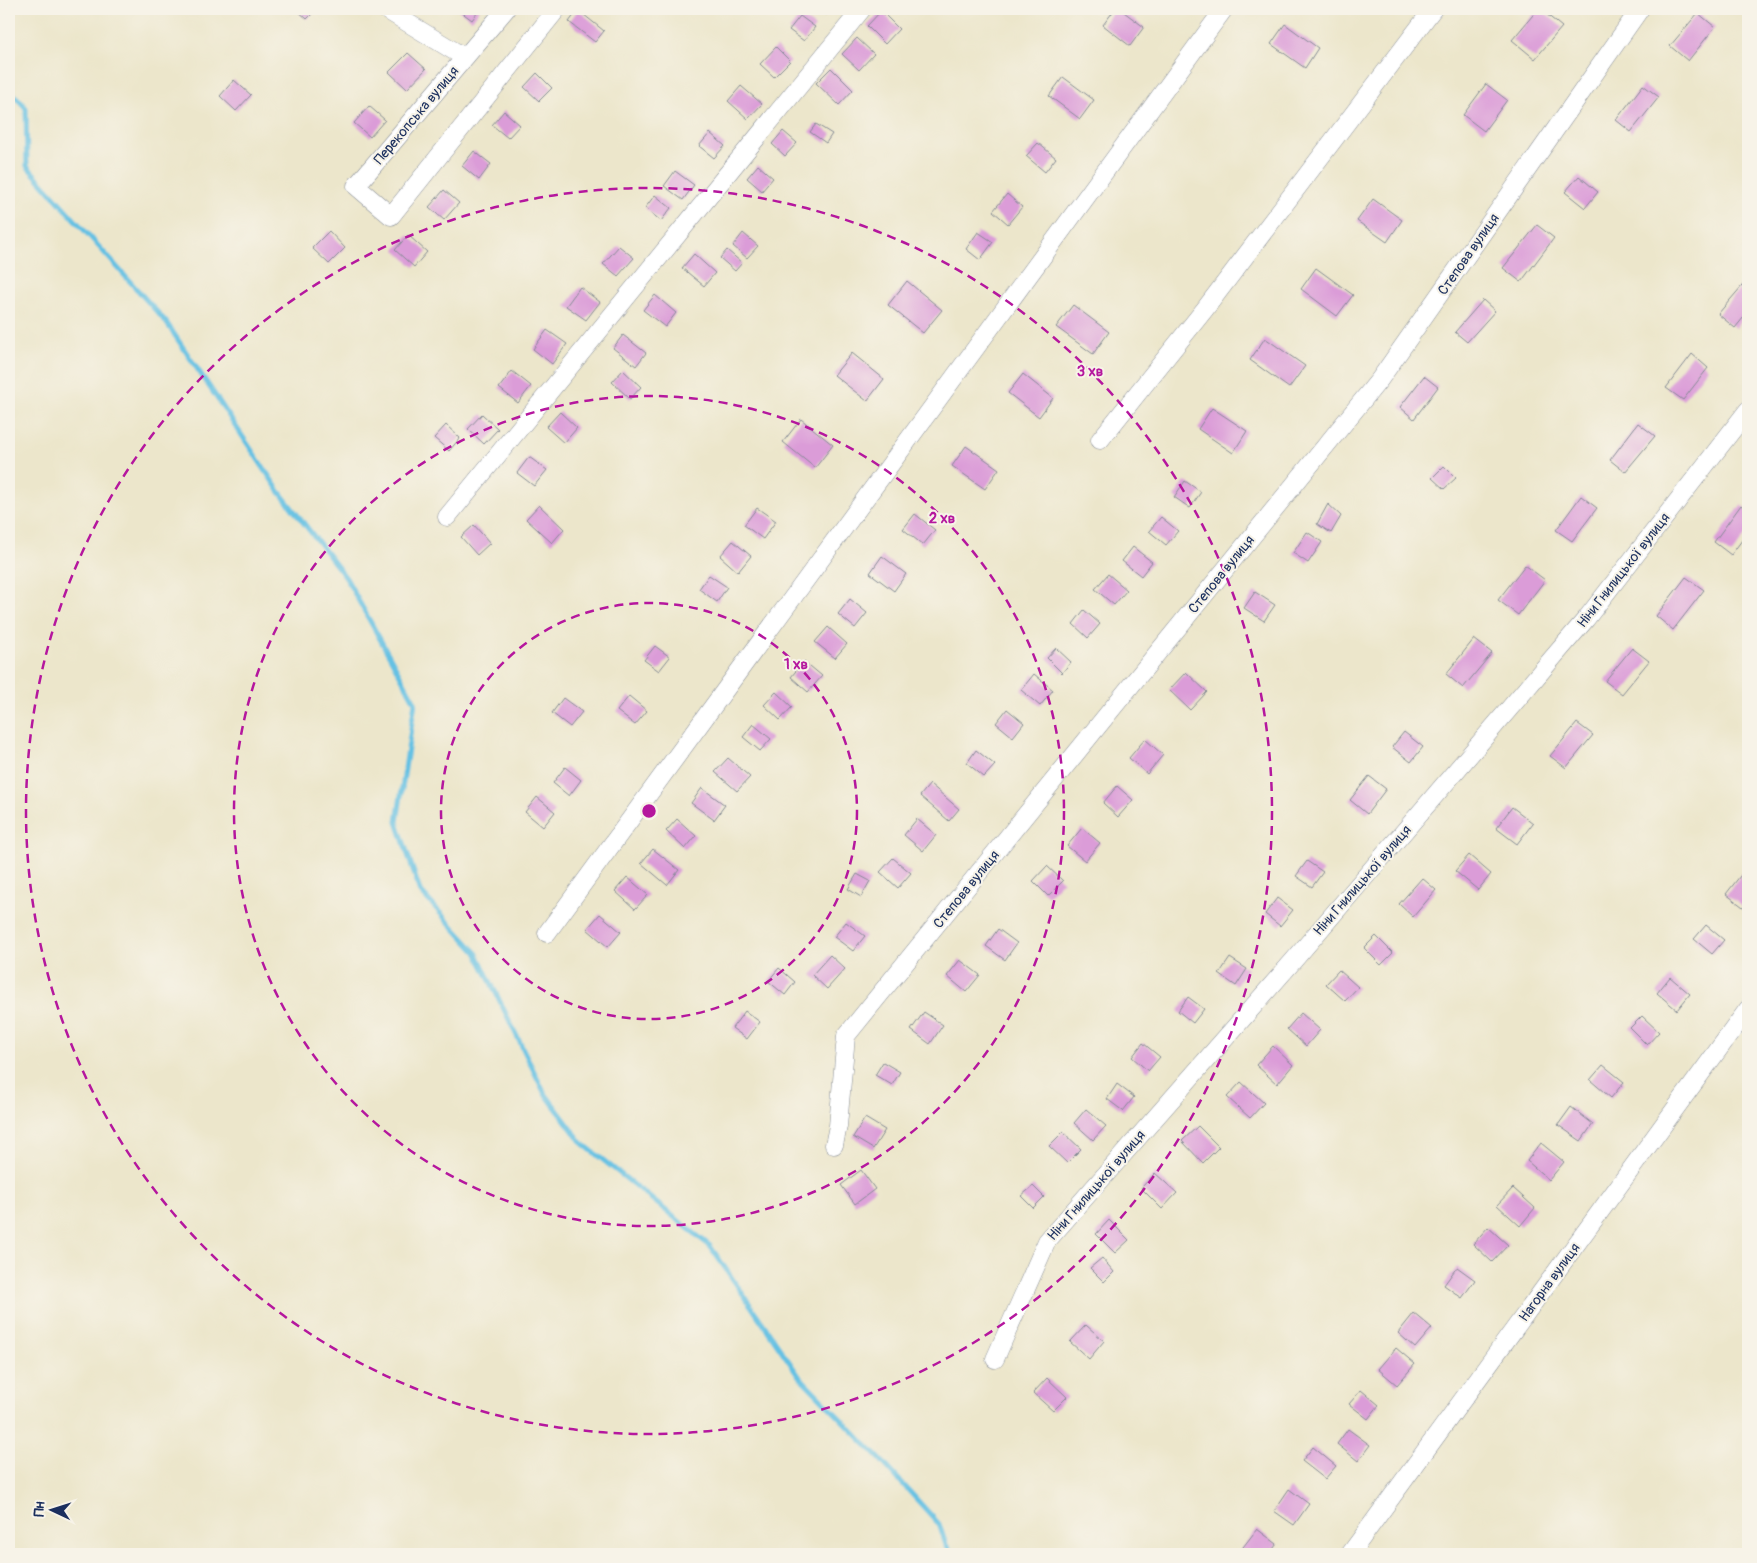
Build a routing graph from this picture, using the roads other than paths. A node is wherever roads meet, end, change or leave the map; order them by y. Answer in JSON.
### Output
{"nodes":[{"id":1,"x":386,"y":9,"type":"edge"},
{"id":2,"x":506,"y":9,"type":"edge"},
{"id":3,"x":557,"y":9,"type":"edge"},
{"id":4,"x":862,"y":9,"type":"edge"},
{"id":5,"x":1224,"y":9,"type":"edge"},
{"id":6,"x":1433,"y":9,"type":"edge"},
{"id":7,"x":1640,"y":9,"type":"edge"},
{"id":8,"x":464,"y":57,"type":"junction"},
{"id":9,"x":1748,"y":410,"type":"edge"},
{"id":10,"x":1100,"y":440,"type":"dead end"},
{"id":11,"x":447,"y":517,"type":"dead end"},
{"id":12,"x":546,"y":933,"type":"dead end"},
{"id":13,"x":1748,"y":1009,"type":"edge"},
{"id":14,"x":834,"y":1145,"type":"dead end"},
{"id":15,"x":995,"y":1359,"type":"dead end"},
{"id":16,"x":1350,"y":1554,"type":"edge"}],
"edges":[{"from":1,"to":8,"type":"street"},
{"from":2,"to":8,"type":"street","name":"Перекопська вулиця"},
{"from":3,"to":8,"type":"street","name":"Перекопська вулиця"},
{"from":4,"to":11,"type":"street"},
{"from":5,"to":12,"type":"street"},
{"from":6,"to":10,"type":"street"},
{"from":7,"to":14,"type":"street","name":"Степова вулиця"},
{"from":9,"to":15,"type":"street","name":"Ніни Гнилицької вулиця"},
{"from":13,"to":16,"type":"street","name":"Нагорна вулиця"}]}
